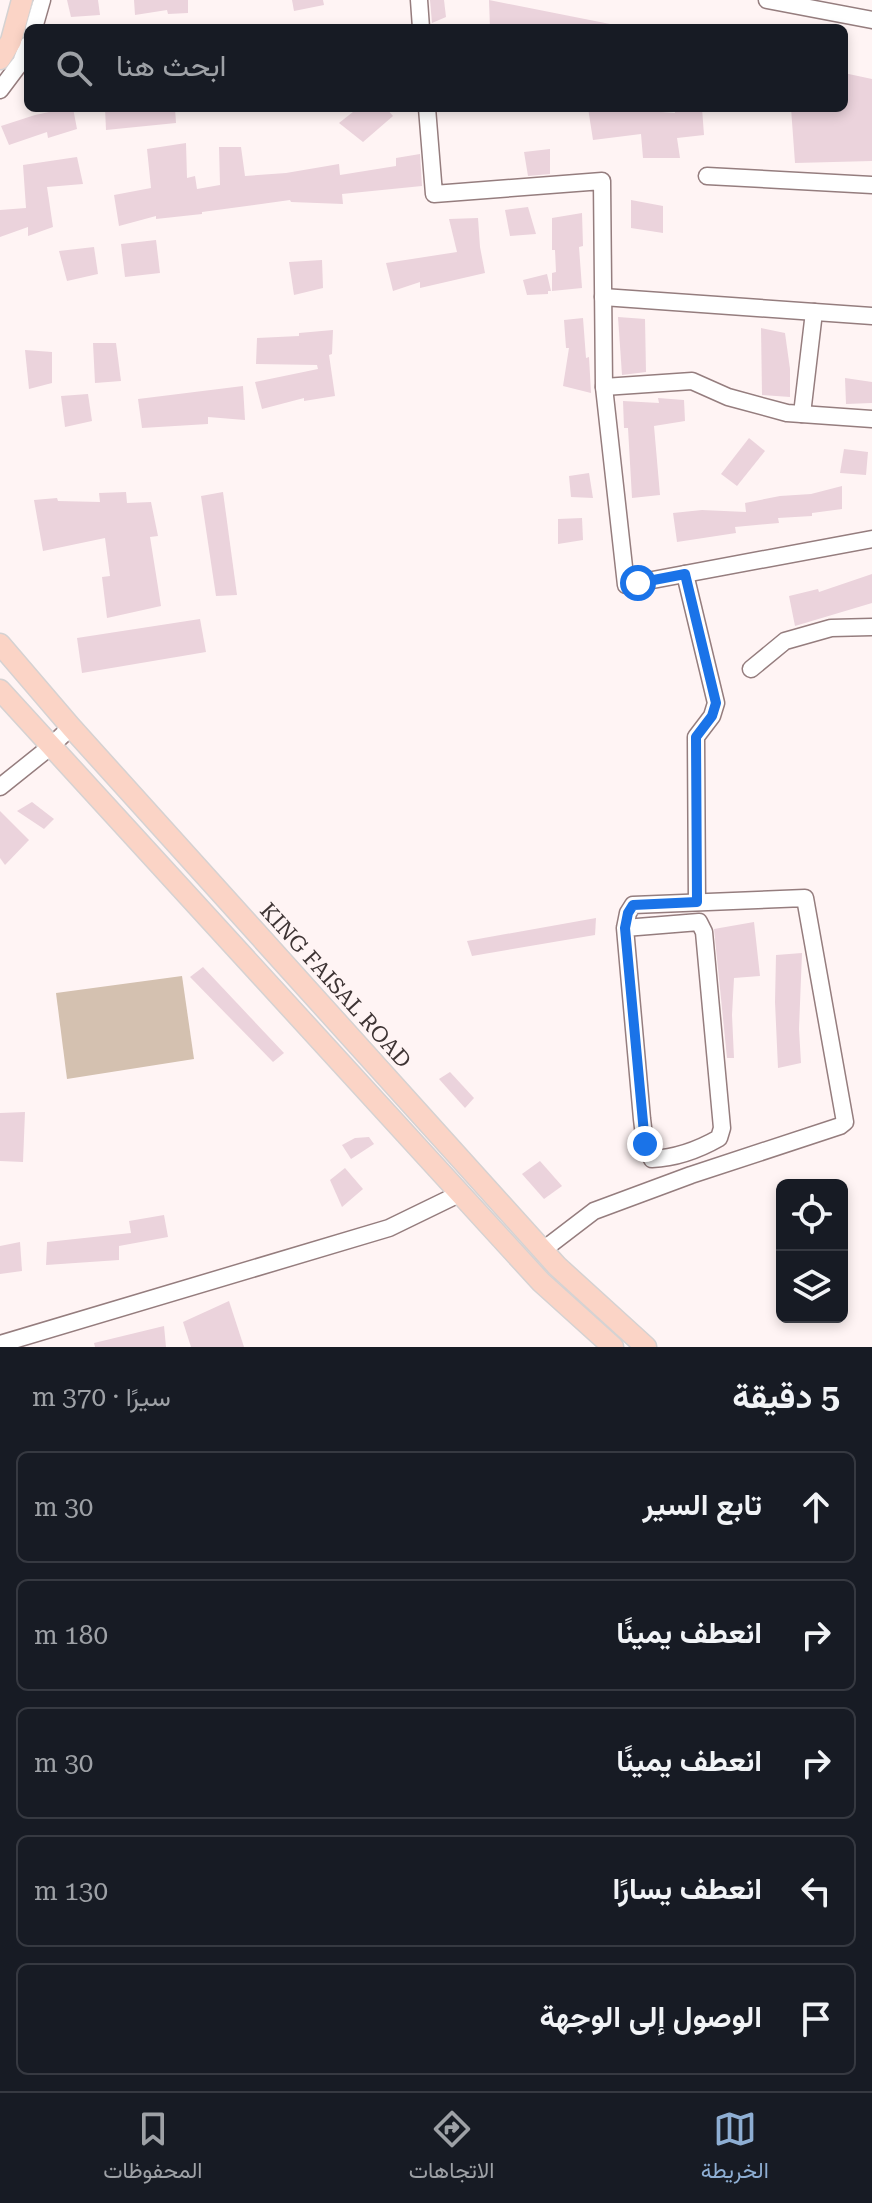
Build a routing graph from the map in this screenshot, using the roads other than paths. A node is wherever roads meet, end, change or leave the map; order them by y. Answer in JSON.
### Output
{"nodes":[{"id":1,"x":22,"y":0,"type":"edge"},
{"id":2,"x":42,"y":0,"type":"edge"},
{"id":3,"x":419,"y":0,"type":"edge"},
{"id":4,"x":767,"y":0,"type":"edge"},
{"id":5,"x":872,"y":20,"type":"edge"},
{"id":6,"x":35,"y":24,"type":"edge"},
{"id":7,"x":421,"y":24,"type":"edge"},
{"id":8,"x":24,"y":55,"type":"edge"},
{"id":9,"x":0,"y":59,"type":"edge"},
{"id":10,"x":0,"y":90,"type":"edge"},
{"id":11,"x":427,"y":112,"type":"edge"},
{"id":12,"x":707,"y":176,"type":"dead end"},
{"id":13,"x":872,"y":185,"type":"edge"},
{"id":14,"x":603,"y":297,"type":"junction"},
{"id":15,"x":814,"y":312,"type":"junction"},
{"id":16,"x":872,"y":316,"type":"edge"},
{"id":17,"x":604,"y":387,"type":"junction"},
{"id":18,"x":802,"y":414,"type":"junction"},
{"id":19,"x":872,"y":419,"type":"edge"},
{"id":20,"x":872,"y":539,"type":"edge"},
{"id":21,"x":685,"y":574,"type":"junction"},
{"id":22,"x":872,"y":627,"type":"edge"},
{"id":23,"x":0,"y":644,"type":"edge"},
{"id":24,"x":751,"y":669,"type":"dead end"},
{"id":25,"x":0,"y":690,"type":"edge"},
{"id":26,"x":71,"y":727,"type":"junction"},
{"id":27,"x":50,"y":747,"type":"junction"},
{"id":28,"x":0,"y":787,"type":"edge"},
{"id":29,"x":697,"y":902,"type":"junction"},
{"id":30,"x":625,"y":928,"type":"junction"},
{"id":31,"x":459,"y":1194,"type":"junction"},
{"id":32,"x":543,"y":1250,"type":"junction"},
{"id":33,"x":0,"y":1344,"type":"edge"},
{"id":34,"x":613,"y":1347,"type":"edge"},
{"id":35,"x":646,"y":1347,"type":"edge"}],
"edges":[{"from":1,"to":9,"type":"main road"},
{"from":2,"to":6,"type":"street"},
{"from":3,"to":7,"type":"street"},
{"from":4,"to":5,"type":"street"},
{"from":8,"to":10,"type":"street"},
{"from":11,"to":14,"type":"street"},
{"from":12,"to":13,"type":"street"},
{"from":14,"to":15,"type":"street"},
{"from":14,"to":17,"type":"street"},
{"from":15,"to":16,"type":"street"},
{"from":15,"to":18,"type":"street"},
{"from":17,"to":18,"type":"street"},
{"from":17,"to":21,"type":"street"},
{"from":18,"to":19,"type":"street"},
{"from":20,"to":21,"type":"street"},
{"from":21,"to":29,"type":"street"},
{"from":22,"to":24,"type":"street"},
{"from":23,"to":26,"type":"main road","name":"KING FAISAL ROAD"},
{"from":25,"to":27,"type":"main road"},
{"from":26,"to":27,"type":"street"},
{"from":26,"to":32,"type":"main road","name":"KING FAISAL ROAD"},
{"from":27,"to":28,"type":"street"},
{"from":27,"to":31,"type":"main road"},
{"from":29,"to":30,"type":"street"},
{"from":29,"to":32,"type":"street"},
{"from":30,"to":30,"type":"street"},
{"from":31,"to":33,"type":"street"},
{"from":31,"to":34,"type":"main road"},
{"from":32,"to":35,"type":"main road","name":"KING FAISAL ROAD"}]}
